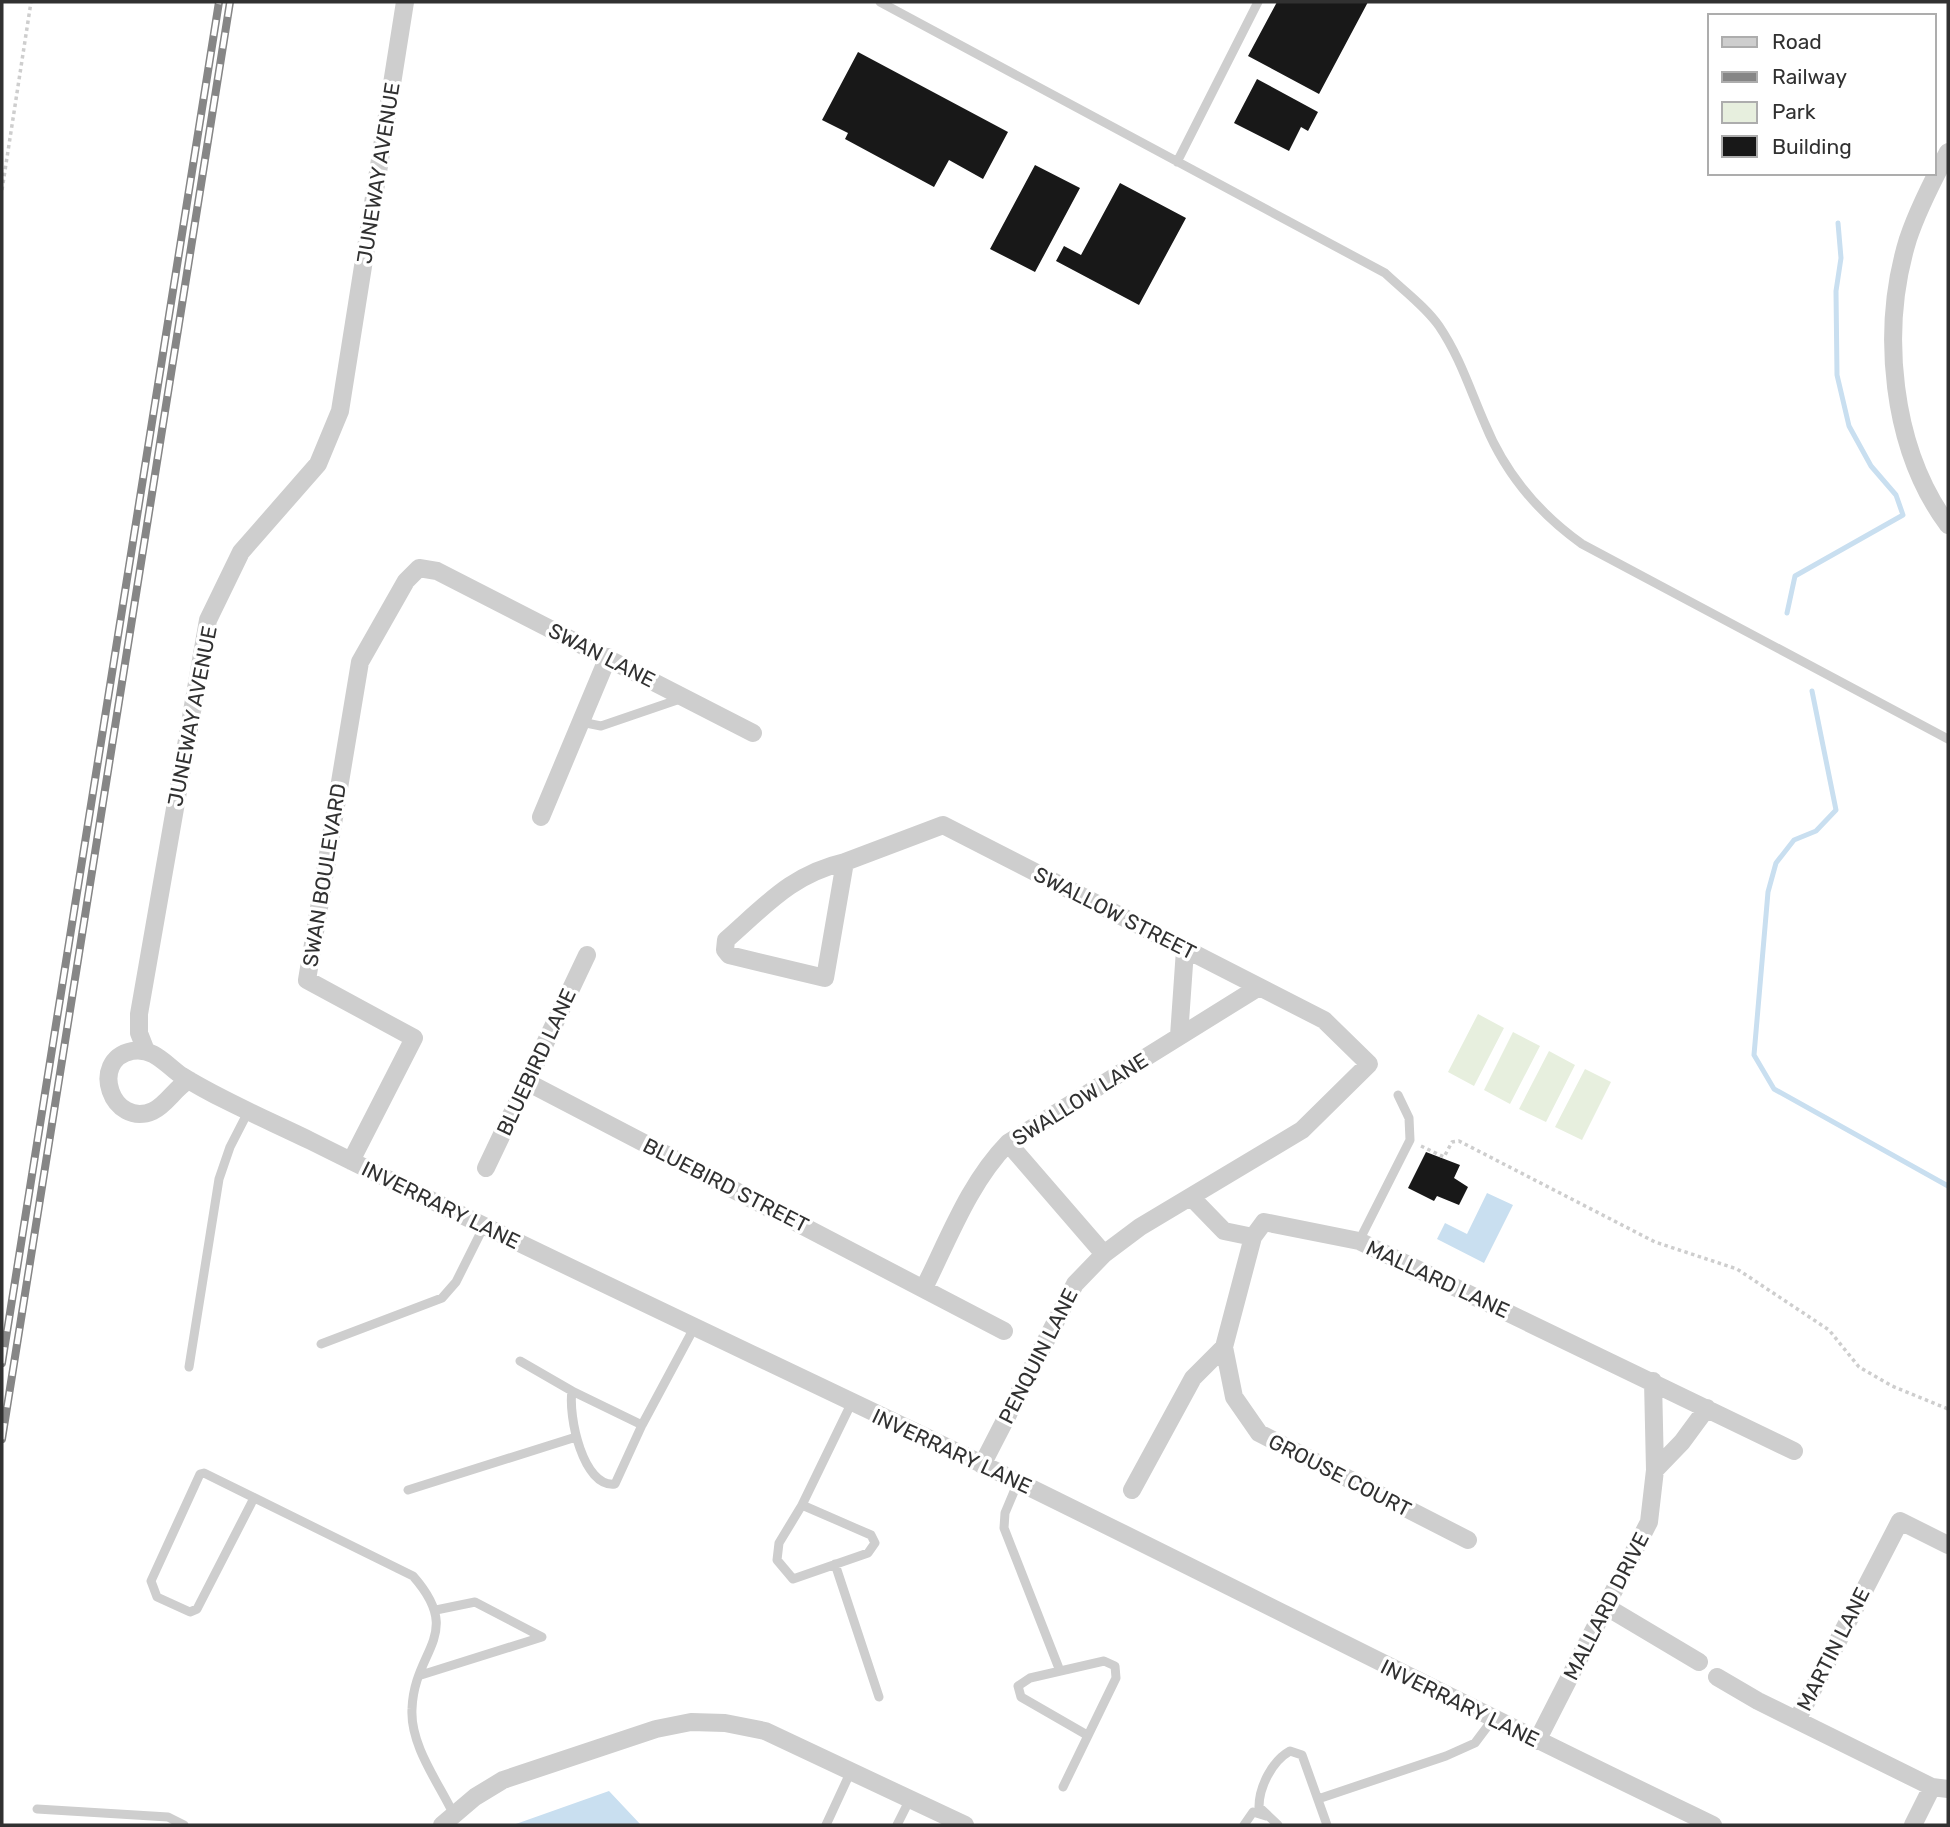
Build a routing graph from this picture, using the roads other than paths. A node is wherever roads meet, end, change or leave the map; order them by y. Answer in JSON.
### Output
{"nodes":[{"id":1,"x":405,"y":2,"type":"edge"},
{"id":2,"x":880,"y":2,"type":"edge"},
{"id":3,"x":1258,"y":2,"type":"edge"},
{"id":4,"x":1948,"y":152,"type":"edge"},
{"id":5,"x":1177,"y":162,"type":"junction"},
{"id":6,"x":1936,"y":175,"type":"edge"},
{"id":7,"x":1936,"y":175,"type":"edge"},
{"id":8,"x":1948,"y":525,"type":"edge"},
{"id":9,"x":608,"y":657,"type":"junction"},
{"id":10,"x":685,"y":697,"type":"junction"},
{"id":11,"x":350,"y":721,"type":"joint"},
{"id":12,"x":581,"y":722,"type":"junction"},
{"id":13,"x":754,"y":733,"type":"dead end"},
{"id":14,"x":1948,"y":739,"type":"edge"},
{"id":15,"x":541,"y":817,"type":"dead end"},
{"id":16,"x":845,"y":862,"type":"junction"},
{"id":17,"x":1185,"y":950,"type":"junction"},
{"id":18,"x":587,"y":955,"type":"dead end"},
{"id":19,"x":1259,"y":987,"type":"junction"},
{"id":20,"x":1179,"y":1036,"type":"junction"},
{"id":21,"x":146,"y":1051,"type":"junction"},
{"id":22,"x":1369,"y":1064,"type":"joint"},
{"id":23,"x":189,"y":1080,"type":"junction"},
{"id":24,"x":527,"y":1082,"type":"junction"},
{"id":25,"x":1398,"y":1095,"type":"dead end"},
{"id":26,"x":249,"y":1110,"type":"junction"},
{"id":27,"x":1008,"y":1143,"type":"junction"},
{"id":28,"x":351,"y":1161,"type":"junction"},
{"id":29,"x":486,"y":1168,"type":"dead end"},
{"id":30,"x":1191,"y":1197,"type":"junction"},
{"id":31,"x":484,"y":1226,"type":"junction"},
{"id":32,"x":1253,"y":1237,"type":"junction"},
{"id":33,"x":1360,"y":1241,"type":"junction"},
{"id":34,"x":1104,"y":1254,"type":"junction"},
{"id":35,"x":924,"y":1288,"type":"junction"},
{"id":36,"x":694,"y":1328,"type":"junction"},
{"id":37,"x":1004,"y":1331,"type":"dead end"},
{"id":38,"x":321,"y":1343,"type":"dead end"},
{"id":39,"x":1224,"y":1347,"type":"junction"},
{"id":40,"x":520,"y":1361,"type":"dead end"},
{"id":41,"x":189,"y":1367,"type":"dead end"},
{"id":42,"x":1653,"y":1381,"type":"junction"},
{"id":43,"x":572,"y":1391,"type":"junction"},
{"id":44,"x":851,"y":1404,"type":"junction"},
{"id":45,"x":1707,"y":1408,"type":"junction"},
{"id":46,"x":642,"y":1426,"type":"junction"},
{"id":47,"x":576,"y":1437,"type":"junction"},
{"id":48,"x":1794,"y":1451,"type":"dead end"},
{"id":49,"x":982,"y":1465,"type":"junction"},
{"id":50,"x":1655,"y":1470,"type":"junction"},
{"id":51,"x":1018,"y":1482,"type":"junction"},
{"id":52,"x":408,"y":1490,"type":"dead end"},
{"id":53,"x":1132,"y":1490,"type":"dead end"},
{"id":54,"x":254,"y":1498,"type":"junction"},
{"id":55,"x":802,"y":1505,"type":"junction"},
{"id":56,"x":1468,"y":1541,"type":"dead end"},
{"id":57,"x":1947,"y":1545,"type":"edge"},
{"id":58,"x":835,"y":1564,"type":"junction"},
{"id":59,"x":1605,"y":1606,"type":"junction"},
{"id":60,"x":436,"y":1610,"type":"junction"},
{"id":61,"x":1699,"y":1662,"type":"dead end"},
{"id":62,"x":1060,"y":1671,"type":"junction"},
{"id":63,"x":421,"y":1675,"type":"junction"},
{"id":64,"x":1717,"y":1677,"type":"dead end"},
{"id":65,"x":878,"y":1697,"type":"dead end"},
{"id":66,"x":1493,"y":1719,"type":"junction"},
{"id":67,"x":1797,"y":1720,"type":"junction"},
{"id":68,"x":1087,"y":1735,"type":"junction"},
{"id":69,"x":1537,"y":1741,"type":"junction"},
{"id":70,"x":851,"y":1771,"type":"junction"},
{"id":71,"x":1063,"y":1787,"type":"dead end"},
{"id":72,"x":1940,"y":1788,"type":"edge"},
{"id":73,"x":910,"y":1799,"type":"junction"},
{"id":74,"x":1318,"y":1799,"type":"junction"},
{"id":75,"x":37,"y":1809,"type":"dead end"},
{"id":76,"x":1267,"y":1816,"type":"junction"},
{"id":77,"x":448,"y":1819,"type":"edge"},
{"id":78,"x":184,"y":1825,"type":"edge"},
{"id":79,"x":826,"y":1825,"type":"edge"},
{"id":80,"x":897,"y":1825,"type":"edge"},
{"id":81,"x":965,"y":1825,"type":"edge"},
{"id":82,"x":1244,"y":1825,"type":"edge"},
{"id":83,"x":1278,"y":1825,"type":"edge"},
{"id":84,"x":1328,"y":1825,"type":"edge"},
{"id":85,"x":1713,"y":1825,"type":"edge"},
{"id":86,"x":1913,"y":1825,"type":"edge"}],
"edges":[{"from":1,"to":21,"type":"street","name":"JUNEWAY AVENUE"},
{"from":2,"to":5,"type":"lane"},
{"from":3,"to":5,"type":"lane"},
{"from":4,"to":6,"type":"street"},
{"from":5,"to":14,"type":"lane"},
{"from":7,"to":8,"type":"street"},
{"from":9,"to":10,"type":"street","name":"SWAN LANE"},
{"from":9,"to":11,"type":"street","name":"SWAN LANE"},
{"from":9,"to":12,"type":"street"},
{"from":10,"to":12,"type":"lane"},
{"from":10,"to":13,"type":"street","name":"SWAN LANE"},
{"from":11,"to":28,"type":"street","name":"SWAN BOULEVARD"},
{"from":12,"to":15,"type":"street"},
{"from":16,"to":16,"type":"street","name":"SWALLOW STREET"},
{"from":16,"to":17,"type":"street","name":"SWALLOW STREET"},
{"from":17,"to":19,"type":"street","name":"SWALLOW STREET"},
{"from":17,"to":20,"type":"street"},
{"from":18,"to":24,"type":"street","name":"BLUEBIRD LANE"},
{"from":19,"to":20,"type":"street","name":"SWALLOW LANE"},
{"from":19,"to":22,"type":"street","name":"SWALLOW STREET"},
{"from":20,"to":27,"type":"street","name":"SWALLOW LANE"},
{"from":21,"to":23,"type":"street","name":"INVERRARY LANE"},
{"from":21,"to":23,"type":"street"},
{"from":22,"to":30,"type":"street","name":"PENQUIN LANE"},
{"from":23,"to":26,"type":"street","name":"INVERRARY LANE"},
{"from":24,"to":29,"type":"street","name":"BLUEBIRD LANE"},
{"from":24,"to":35,"type":"street","name":"BLUEBIRD STREET"},
{"from":25,"to":33,"type":"lane"},
{"from":26,"to":28,"type":"street","name":"INVERRARY LANE"},
{"from":26,"to":41,"type":"lane"},
{"from":27,"to":34,"type":"street"},
{"from":27,"to":35,"type":"street","name":"SWALLOW LANE"},
{"from":28,"to":31,"type":"street","name":"INVERRARY LANE"},
{"from":30,"to":32,"type":"street"},
{"from":30,"to":34,"type":"street","name":"PENQUIN LANE"},
{"from":31,"to":36,"type":"street","name":"INVERRARY LANE"},
{"from":31,"to":38,"type":"lane"},
{"from":32,"to":33,"type":"street","name":"MALLARD LANE"},
{"from":32,"to":39,"type":"street"},
{"from":33,"to":42,"type":"street","name":"MALLARD LANE"},
{"from":34,"to":49,"type":"street","name":"PENQUIN LANE"},
{"from":35,"to":37,"type":"street","name":"BLUEBIRD STREET"},
{"from":36,"to":44,"type":"street","name":"INVERRARY LANE"},
{"from":36,"to":46,"type":"lane"},
{"from":39,"to":53,"type":"street"},
{"from":39,"to":56,"type":"street","name":"GROUSE COURT"},
{"from":40,"to":43,"type":"lane"},
{"from":42,"to":45,"type":"street"},
{"from":42,"to":50,"type":"street","name":"MALLARD DRIVE"},
{"from":43,"to":46,"type":"lane"},
{"from":43,"to":47,"type":"lane"},
{"from":44,"to":49,"type":"street","name":"INVERRARY LANE"},
{"from":44,"to":55,"type":"lane"},
{"from":45,"to":48,"type":"street"},
{"from":45,"to":50,"type":"street"},
{"from":46,"to":47,"type":"lane"},
{"from":47,"to":52,"type":"lane"},
{"from":49,"to":51,"type":"street","name":"INVERRARY LANE"},
{"from":50,"to":59,"type":"street","name":"MALLARD DRIVE"},
{"from":51,"to":62,"type":"lane"},
{"from":51,"to":66,"type":"street","name":"INVERRARY LANE"},
{"from":54,"to":54,"type":"lane"},
{"from":54,"to":60,"type":"lane"},
{"from":55,"to":58,"type":"lane"},
{"from":55,"to":58,"type":"lane"},
{"from":57,"to":67,"type":"street","name":"MARTIN LANE"},
{"from":58,"to":65,"type":"lane"},
{"from":59,"to":61,"type":"street"},
{"from":59,"to":69,"type":"street","name":"MALLARD DRIVE"},
{"from":60,"to":63,"type":"lane"},
{"from":60,"to":63,"type":"lane"},
{"from":62,"to":68,"type":"lane"},
{"from":62,"to":68,"type":"lane"},
{"from":63,"to":77,"type":"lane"},
{"from":64,"to":67,"type":"street"},
{"from":66,"to":69,"type":"street","name":"INVERRARY LANE"},
{"from":66,"to":74,"type":"lane"},
{"from":67,"to":72,"type":"street","name":"MARTIN LANE"},
{"from":68,"to":71,"type":"lane"},
{"from":69,"to":85,"type":"street","name":"INVERRARY LANE"},
{"from":70,"to":73,"type":"street"},
{"from":70,"to":77,"type":"street"},
{"from":70,"to":79,"type":"lane"},
{"from":72,"to":86,"type":"street"},
{"from":73,"to":80,"type":"lane"},
{"from":73,"to":81,"type":"street"},
{"from":74,"to":76,"type":"lane"},
{"from":74,"to":84,"type":"lane"},
{"from":75,"to":78,"type":"lane"},
{"from":76,"to":82,"type":"lane"},
{"from":76,"to":83,"type":"lane"}]}
